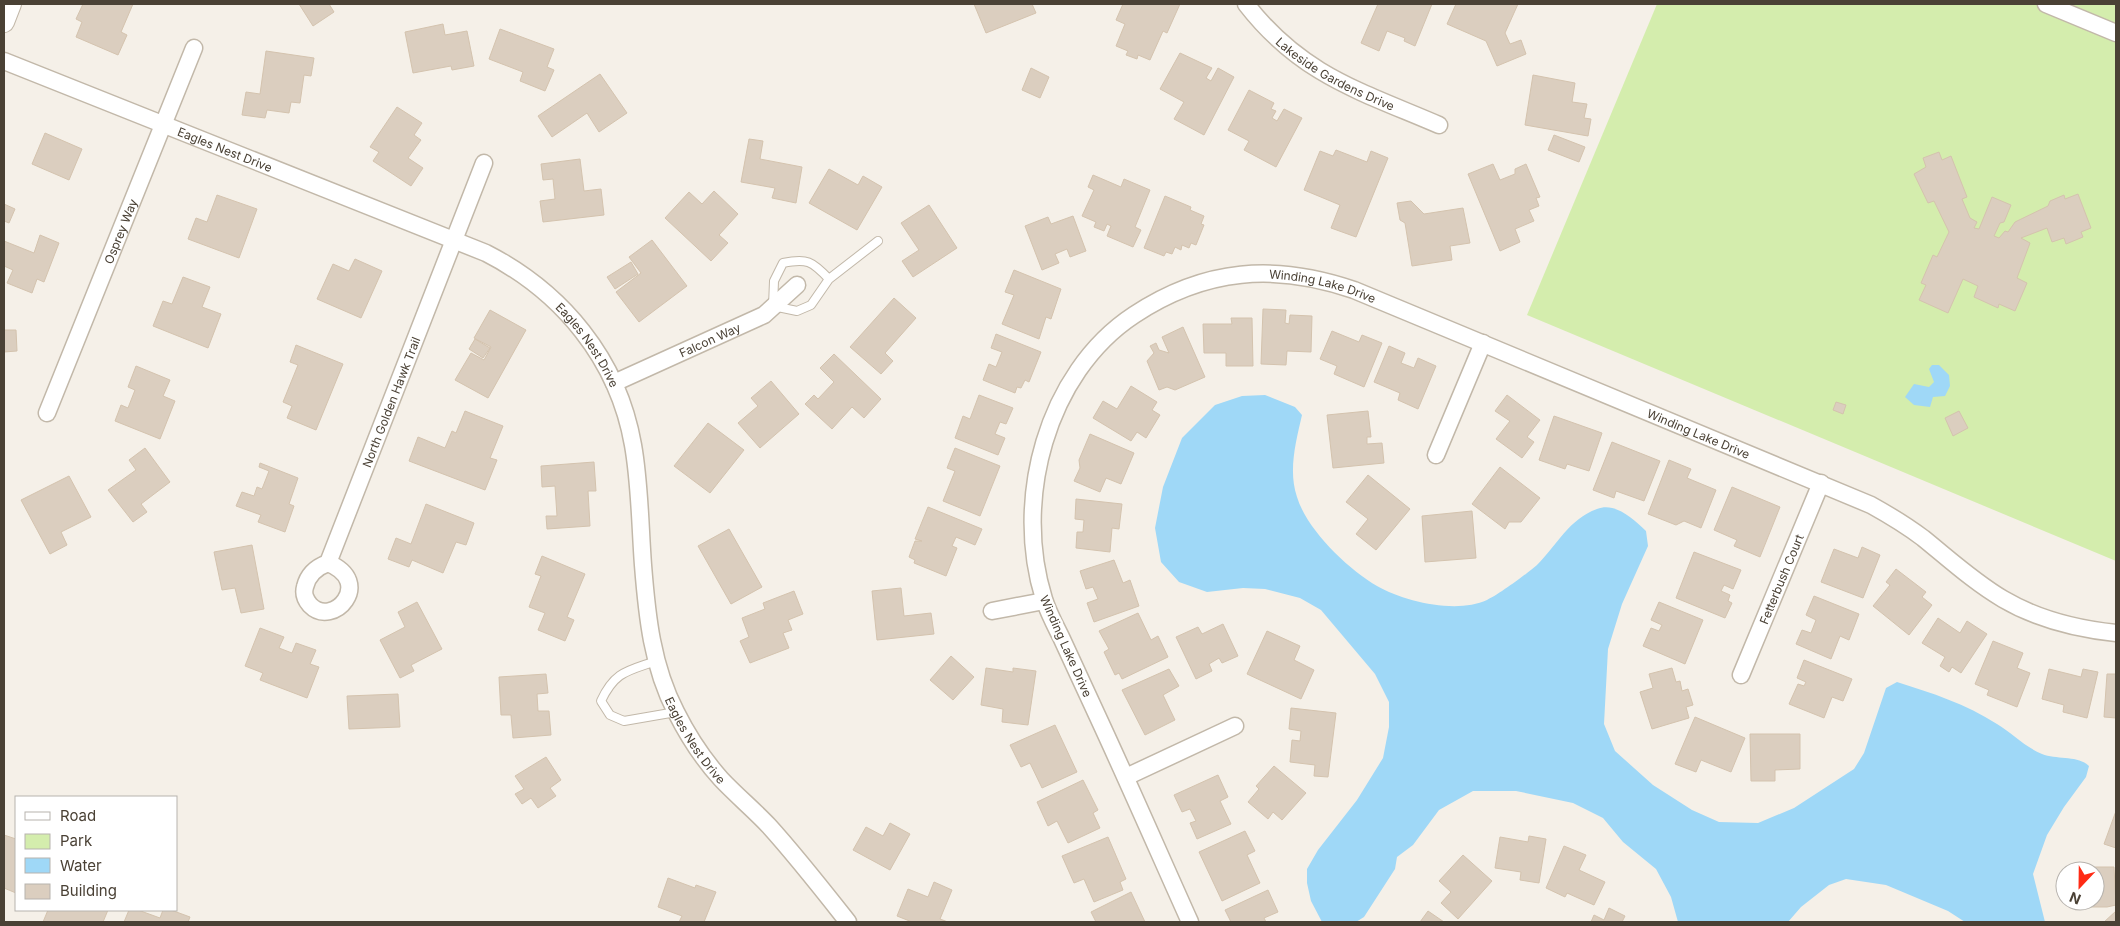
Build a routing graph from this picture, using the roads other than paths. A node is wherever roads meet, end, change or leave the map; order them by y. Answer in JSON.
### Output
{"nodes":[{"id":1,"x":11,"y":4,"type":"edge"},
{"id":2,"x":1246,"y":4,"type":"edge"},
{"id":3,"x":2046,"y":4,"type":"edge"},
{"id":4,"x":4,"y":22,"type":"edge"},
{"id":5,"x":2116,"y":32,"type":"edge"},
{"id":6,"x":194,"y":48,"type":"dead end"},
{"id":7,"x":4,"y":61,"type":"edge"},
{"id":8,"x":1439,"y":124,"type":"dead end"},
{"id":9,"x":164,"y":125,"type":"junction"},
{"id":10,"x":484,"y":163,"type":"dead end"},
{"id":11,"x":453,"y":240,"type":"junction"},
{"id":12,"x":878,"y":241,"type":"dead end"},
{"id":13,"x":829,"y":279,"type":"junction"},
{"id":14,"x":797,"y":285,"type":"dead end"},
{"id":15,"x":773,"y":306,"type":"junction"},
{"id":16,"x":1483,"y":343,"type":"junction"},
{"id":17,"x":614,"y":383,"type":"junction"},
{"id":18,"x":46,"y":413,"type":"dead end"},
{"id":19,"x":1436,"y":455,"type":"dead end"},
{"id":20,"x":1821,"y":483,"type":"junction"},
{"id":21,"x":328,"y":563,"type":"dead end"},
{"id":22,"x":1044,"y":601,"type":"junction"},
{"id":23,"x":992,"y":611,"type":"dead end"},
{"id":24,"x":2116,"y":633,"type":"edge"},
{"id":25,"x":656,"y":661,"type":"junction"},
{"id":26,"x":1741,"y":675,"type":"dead end"},
{"id":27,"x":676,"y":712,"type":"junction"},
{"id":28,"x":1235,"y":726,"type":"dead end"},
{"id":29,"x":1126,"y":777,"type":"junction"},
{"id":30,"x":848,"y":922,"type":"edge"},
{"id":31,"x":1190,"y":922,"type":"edge"}],
"edges":[{"from":1,"to":4,"type":"street"},
{"from":2,"to":8,"type":"street","name":"Lakeside Gardens Drive"},
{"from":3,"to":5,"type":"street"},
{"from":6,"to":9,"type":"street","name":"Osprey Way"},
{"from":7,"to":9,"type":"street","name":"Eagles Nest Drive"},
{"from":9,"to":11,"type":"street","name":"Eagles Nest Drive"},
{"from":9,"to":18,"type":"street","name":"Osprey Way"},
{"from":10,"to":11,"type":"street","name":"North Golden Hawk Trail"},
{"from":11,"to":17,"type":"street","name":"Eagles Nest Drive"},
{"from":11,"to":21,"type":"street","name":"North Golden Hawk Trail"},
{"from":12,"to":13,"type":"lane"},
{"from":13,"to":15,"type":"lane"},
{"from":13,"to":15,"type":"lane"},
{"from":14,"to":15,"type":"street","name":"Falcon Way"},
{"from":15,"to":17,"type":"street","name":"Falcon Way"},
{"from":16,"to":19,"type":"street"},
{"from":16,"to":20,"type":"street","name":"Winding Lake Drive"},
{"from":16,"to":22,"type":"street","name":"Winding Lake Drive"},
{"from":17,"to":25,"type":"street","name":"Eagles Nest Drive"},
{"from":20,"to":24,"type":"street","name":"Winding Lake Drive"},
{"from":20,"to":26,"type":"street","name":"Fetterbush Court"},
{"from":22,"to":23,"type":"street"},
{"from":22,"to":29,"type":"street","name":"Winding Lake Drive"},
{"from":25,"to":27,"type":"street","name":"Eagles Nest Drive"},
{"from":25,"to":27,"type":"lane"},
{"from":27,"to":30,"type":"street","name":"Eagles Nest Drive"},
{"from":28,"to":29,"type":"street"},
{"from":29,"to":31,"type":"street","name":"Winding Lake Drive"}]}
